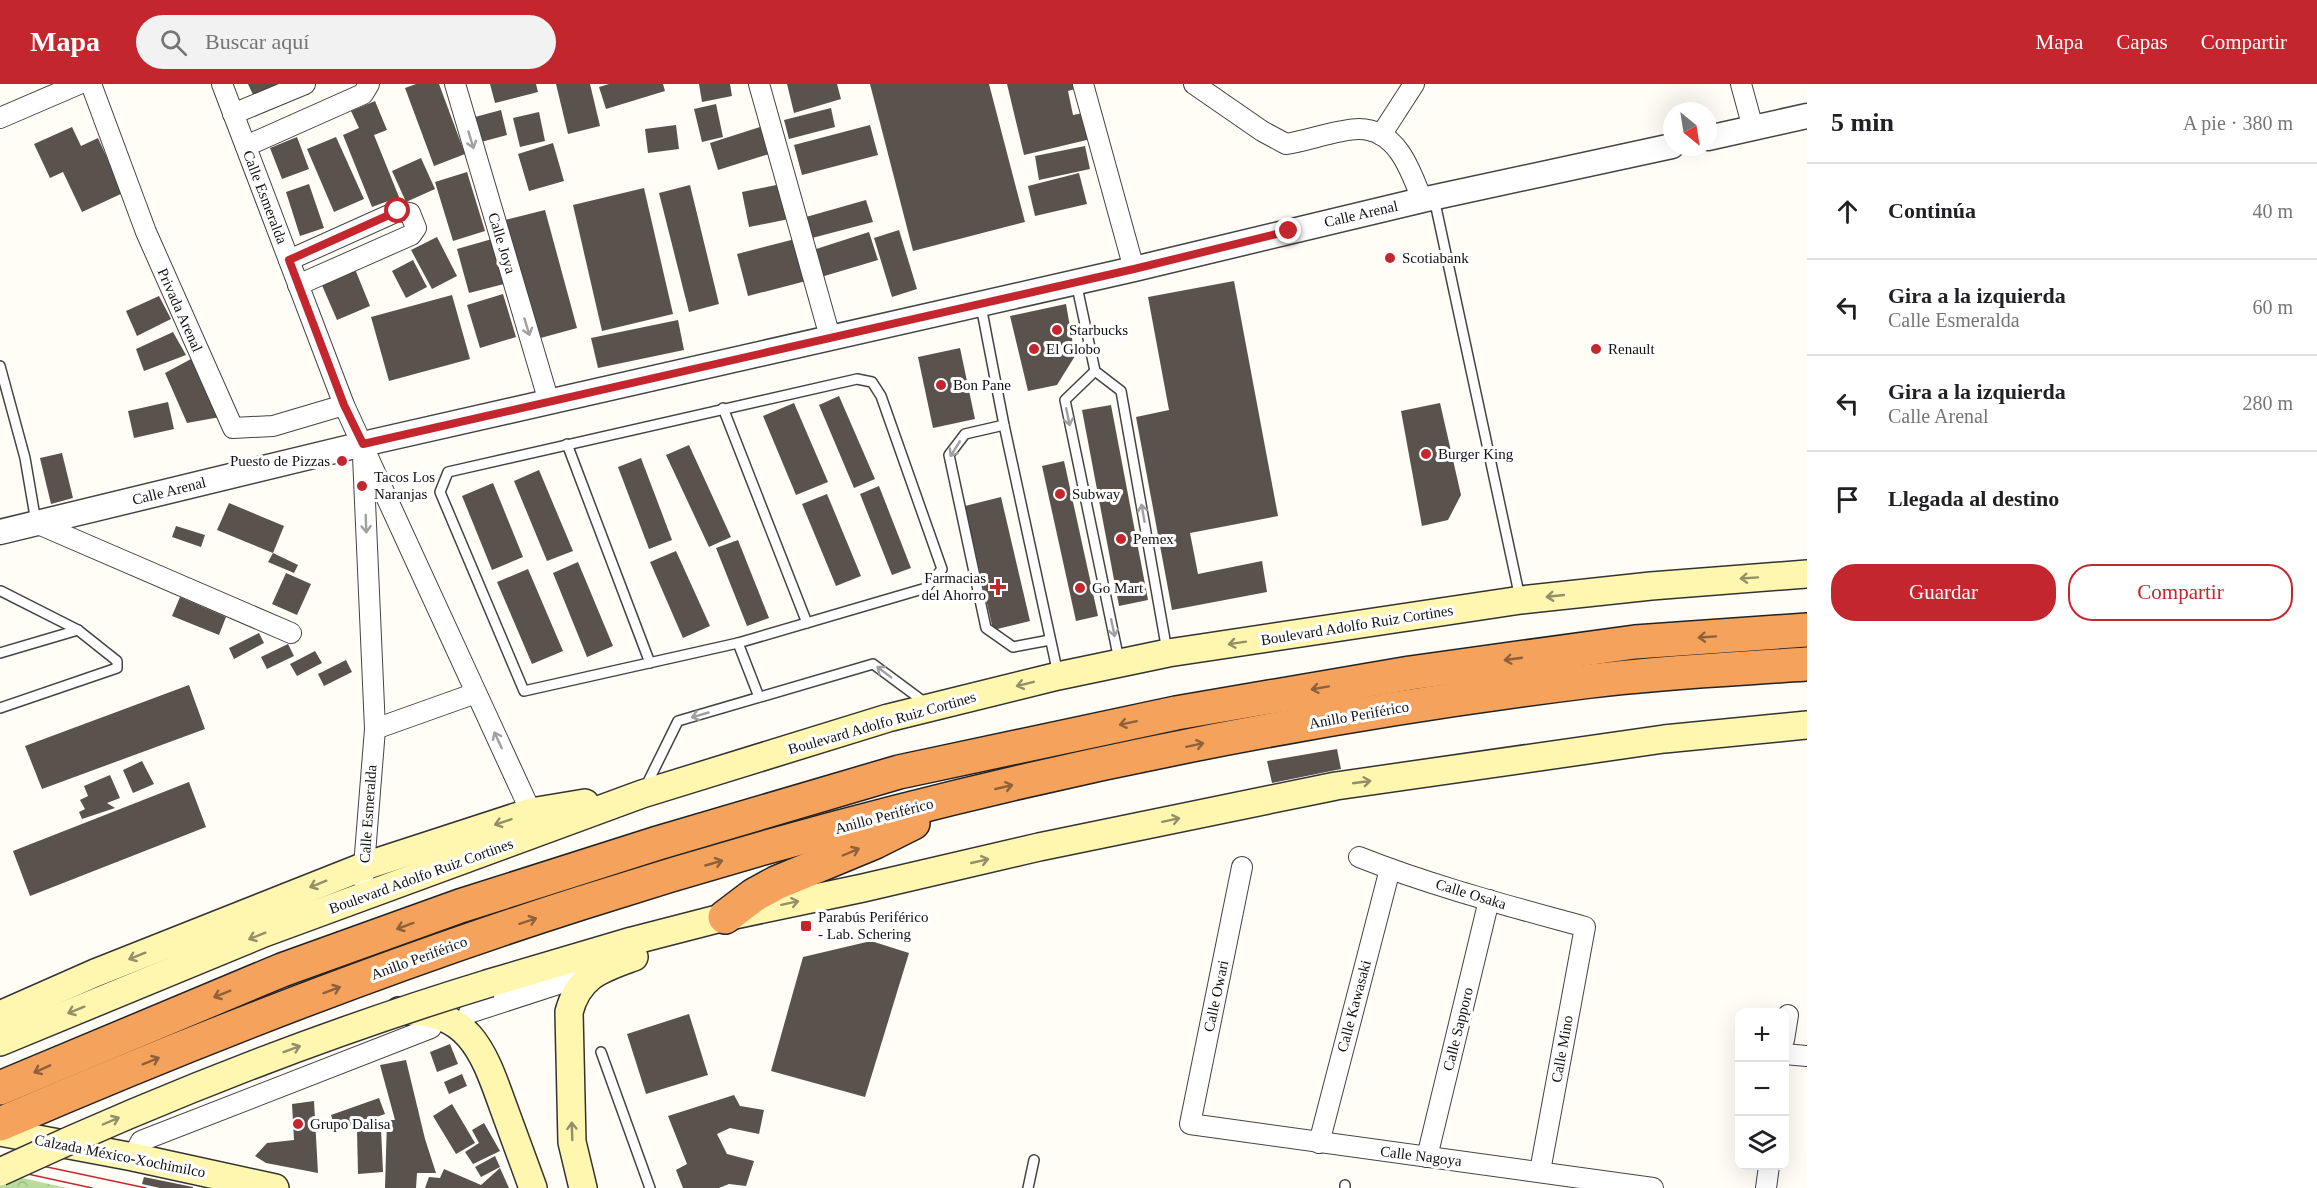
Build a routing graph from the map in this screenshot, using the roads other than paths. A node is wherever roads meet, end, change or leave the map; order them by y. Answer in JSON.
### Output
{"nodes":[{"id":1,"x":79,"y":84,"type":"edge"},
{"id":2,"x":91,"y":84,"type":"edge"},
{"id":3,"x":222,"y":84,"type":"edge"},
{"id":4,"x":305,"y":84,"type":"edge"},
{"id":5,"x":369,"y":84,"type":"edge"},
{"id":6,"x":454,"y":84,"type":"edge"},
{"id":7,"x":759,"y":84,"type":"edge"},
{"id":8,"x":1083,"y":84,"type":"edge"},
{"id":9,"x":1194,"y":84,"type":"edge"},
{"id":10,"x":1414,"y":84,"type":"edge"},
{"id":11,"x":1741,"y":84,"type":"edge"},
{"id":12,"x":233,"y":114,"type":"junction"},
{"id":13,"x":1807,"y":116,"type":"edge"},
{"id":14,"x":0,"y":118,"type":"edge"},
{"id":15,"x":1754,"y":128,"type":"junction"},
{"id":16,"x":1381,"y":135,"type":"junction"},
{"id":17,"x":1717,"y":136,"type":"edge"},
{"id":18,"x":246,"y":146,"type":"junction"},
{"id":19,"x":1663,"y":148,"type":"edge"},
{"id":20,"x":1428,"y":199,"type":"junction"},
{"id":21,"x":289,"y":260,"type":"junction"},
{"id":22,"x":1134,"y":269,"type":"junction"},
{"id":23,"x":1076,"y":282,"type":"junction"},
{"id":24,"x":298,"y":285,"type":"junction"},
{"id":25,"x":981,"y":303,"type":"junction"},
{"id":26,"x":830,"y":338,"type":"junction"},
{"id":27,"x":0,"y":366,"type":"edge"},
{"id":28,"x":1095,"y":371,"type":"junction"},
{"id":29,"x":549,"y":402,"type":"junction"},
{"id":30,"x":344,"y":405,"type":"junction"},
{"id":31,"x":723,"y":408,"type":"junction"},
{"id":32,"x":1004,"y":425,"type":"junction"},
{"id":33,"x":363,"y":444,"type":"junction"},
{"id":34,"x":567,"y":444,"type":"junction"},
{"id":35,"x":36,"y":523,"type":"junction"},
{"id":36,"x":0,"y":532,"type":"edge"},
{"id":37,"x":1807,"y":574,"type":"edge"},
{"id":38,"x":0,"y":582,"type":"edge"},
{"id":39,"x":0,"y":591,"type":"edge"},
{"id":40,"x":1521,"y":600,"type":"junction"},
{"id":41,"x":807,"y":623,"type":"junction"},
{"id":42,"x":78,"y":630,"type":"junction"},
{"id":43,"x":1807,"y":630,"type":"edge"},
{"id":44,"x":291,"y":633,"type":"dead end"},
{"id":45,"x":1050,"y":640,"type":"junction"},
{"id":46,"x":738,"y":643,"type":"junction"},
{"id":47,"x":0,"y":653,"type":"edge"},
{"id":48,"x":1168,"y":653,"type":"junction"},
{"id":49,"x":650,"y":663,"type":"junction"},
{"id":50,"x":1120,"y":664,"type":"junction"},
{"id":51,"x":1807,"y":664,"type":"edge"},
{"id":52,"x":1058,"y":676,"type":"junction"},
{"id":53,"x":476,"y":693,"type":"junction"},
{"id":54,"x":759,"y":697,"type":"junction"},
{"id":55,"x":0,"y":708,"type":"edge"},
{"id":56,"x":931,"y":708,"type":"junction"},
{"id":57,"x":1807,"y":725,"type":"edge"},
{"id":58,"x":375,"y":729,"type":"junction"},
{"id":59,"x":642,"y":794,"type":"junction"},
{"id":60,"x":958,"y":797,"type":"junction"},
{"id":61,"x":531,"y":812,"type":"junction"},
{"id":62,"x":1359,"y":857,"type":"dead end"},
{"id":63,"x":365,"y":866,"type":"junction"},
{"id":64,"x":1242,"y":867,"type":"dead end"},
{"id":65,"x":1390,"y":869,"type":"junction"},
{"id":66,"x":359,"y":899,"type":"junction"},
{"id":67,"x":1489,"y":900,"type":"junction"},
{"id":68,"x":725,"y":917,"type":"junction"},
{"id":69,"x":687,"y":927,"type":"junction"},
{"id":70,"x":1585,"y":927,"type":"joint"},
{"id":71,"x":600,"y":970,"type":"junction"},
{"id":72,"x":398,"y":1011,"type":"junction"},
{"id":73,"x":469,"y":1013,"type":"dead end"},
{"id":74,"x":0,"y":1015,"type":"edge"},
{"id":75,"x":430,"y":1028,"type":"dead end"},
{"id":76,"x":0,"y":1042,"type":"edge"},
{"id":77,"x":601,"y":1052,"type":"dead end"},
{"id":78,"x":1789,"y":1054,"type":"edge"},
{"id":79,"x":1807,"y":1056,"type":"edge"},
{"id":80,"x":0,"y":1088,"type":"edge"},
{"id":81,"x":0,"y":1124,"type":"edge"},
{"id":82,"x":1190,"y":1124,"type":"joint"},
{"id":83,"x":0,"y":1132,"type":"edge"},
{"id":84,"x":1319,"y":1143,"type":"junction"},
{"id":85,"x":132,"y":1157,"type":"junction"},
{"id":86,"x":1427,"y":1157,"type":"junction"},
{"id":87,"x":1034,"y":1160,"type":"dead end"},
{"id":88,"x":1768,"y":1170,"type":"edge"},
{"id":89,"x":1540,"y":1171,"type":"junction"},
{"id":90,"x":0,"y":1172,"type":"edge"},
{"id":91,"x":1598,"y":1184,"type":"edge"},
{"id":92,"x":275,"y":1188,"type":"edge"},
{"id":93,"x":533,"y":1188,"type":"edge"},
{"id":94,"x":583,"y":1188,"type":"edge"},
{"id":95,"x":650,"y":1188,"type":"edge"},
{"id":96,"x":1028,"y":1188,"type":"edge"},
{"id":97,"x":1653,"y":1188,"type":"edge"},
{"id":98,"x":1766,"y":1188,"type":"edge"}],
"edges":[{"from":1,"to":14,"type":"street"},
{"from":2,"to":30,"type":"street","name":"Privada Arenal"},
{"from":3,"to":12,"type":"street","name":"Calle Esmeralda"},
{"from":4,"to":12,"type":"street"},
{"from":5,"to":18,"type":"street"},
{"from":6,"to":29,"type":"street","name":"Calle Joya","one_way":true},
{"from":7,"to":26,"type":"street"},
{"from":8,"to":22,"type":"street"},
{"from":9,"to":16,"type":"street"},
{"from":10,"to":16,"type":"street"},
{"from":11,"to":15,"type":"street"},
{"from":12,"to":18,"type":"street","name":"Calle Esmeralda"},
{"from":13,"to":15,"type":"street"},
{"from":15,"to":17,"type":"street"},
{"from":16,"to":20,"type":"street"},
{"from":18,"to":21,"type":"street","name":"Calle Esmeralda"},
{"from":19,"to":20,"type":"street","name":"Calle Arenal"},
{"from":20,"to":22,"type":"street","name":"Calle Arenal"},
{"from":20,"to":40,"type":"lane"},
{"from":21,"to":24,"type":"street","name":"Calle Esmeralda"},
{"from":21,"to":24,"type":"street"},
{"from":22,"to":23,"type":"street","name":"Calle Arenal"},
{"from":23,"to":25,"type":"street","name":"Calle Arenal"},
{"from":23,"to":28,"type":"lane"},
{"from":24,"to":30,"type":"street","name":"Calle Esmeralda"},
{"from":25,"to":26,"type":"street","name":"Calle Arenal"},
{"from":25,"to":32,"type":"lane"},
{"from":26,"to":29,"type":"street","name":"Calle Arenal"},
{"from":27,"to":35,"type":"lane"},
{"from":48,"to":28,"type":"lane","one_way":true},
{"from":28,"to":50,"type":"lane","one_way":true},
{"from":29,"to":33,"type":"street","name":"Calle Arenal"},
{"from":30,"to":33,"type":"street","name":"Calle Esmeralda"},
{"from":31,"to":34,"type":"lane"},
{"from":31,"to":41,"type":"lane"},
{"from":31,"to":41,"type":"lane"},
{"from":32,"to":45,"type":"lane"},
{"from":32,"to":45,"type":"lane","one_way":true},
{"from":33,"to":35,"type":"street","name":"Calle Arenal"},
{"from":33,"to":53,"type":"street","name":"Calle Esmeralda"},
{"from":33,"to":58,"type":"street","name":"Calle Esmeralda","one_way":true},
{"from":34,"to":49,"type":"lane"},
{"from":34,"to":49,"type":"lane"},
{"from":35,"to":36,"type":"street","name":"Calle Arenal"},
{"from":35,"to":44,"type":"street"},
{"from":37,"to":40,"type":"main road","name":"Boulevard Adolfo Ruiz Cortines","one_way":true},
{"from":38,"to":39,"type":"lane"},
{"from":39,"to":42,"type":"lane"},
{"from":40,"to":48,"type":"main road","name":"Boulevard Adolfo Ruiz Cortines","one_way":true},
{"from":41,"to":46,"type":"lane"},
{"from":42,"to":47,"type":"lane"},
{"from":42,"to":55,"type":"lane"},
{"from":43,"to":80,"type":"highway","one_way":true},
{"from":45,"to":52,"type":"lane"},
{"from":46,"to":49,"type":"lane"},
{"from":46,"to":54,"type":"lane"},
{"from":48,"to":50,"type":"main road","name":"Boulevard Adolfo Ruiz Cortines"},
{"from":50,"to":52,"type":"main road","name":"Boulevard Adolfo Ruiz Cortines"},
{"from":60,"to":51,"type":"highway","name":"Anillo Periférico","one_way":true},
{"from":52,"to":56,"type":"main road","name":"Boulevard Adolfo Ruiz Cortines","one_way":true},
{"from":53,"to":58,"type":"street"},
{"from":61,"to":53,"type":"street","name":"Calle Esmeralda","one_way":true},
{"from":56,"to":54,"type":"lane","one_way":true},
{"from":54,"to":59,"type":"lane","one_way":true},
{"from":56,"to":59,"type":"main road","name":"Boulevard Adolfo Ruiz Cortines"},
{"from":68,"to":57,"type":"main road","one_way":true},
{"from":58,"to":63,"type":"street","name":"Calle Esmeralda"},
{"from":59,"to":61,"type":"main road"},
{"from":59,"to":66,"type":"main road","name":"Boulevard Adolfo Ruiz Cortines"},
{"from":68,"to":60,"type":"highway","one_way":true},
{"from":81,"to":60,"type":"highway","name":"Anillo Periférico","one_way":true},
{"from":61,"to":63,"type":"main road","one_way":true},
{"from":62,"to":65,"type":"street","name":"Calle Osaka"},
{"from":63,"to":66,"type":"street","name":"Calle Esmeralda"},
{"from":63,"to":74,"type":"main road","one_way":true},
{"from":64,"to":82,"type":"street","name":"Calle Owari"},
{"from":65,"to":67,"type":"street","name":"Calle Osaka"},
{"from":65,"to":84,"type":"street","name":"Calle Kawasaki"},
{"from":66,"to":76,"type":"main road","name":"Boulevard Adolfo Ruiz Cortines","one_way":true},
{"from":67,"to":70,"type":"street","name":"Calle Osaka"},
{"from":67,"to":86,"type":"street","name":"Calle Sapporo"},
{"from":68,"to":69,"type":"main road"},
{"from":69,"to":71,"type":"main road"},
{"from":69,"to":72,"type":"main road","bridge":true},
{"from":70,"to":89,"type":"street","name":"Calle Mino"},
{"from":71,"to":73,"type":"street"},
{"from":94,"to":71,"type":"main road","one_way":true},
{"from":90,"to":72,"type":"main road","one_way":true,"bridge":true},
{"from":72,"to":93,"type":"main road","bridge":true},
{"from":75,"to":85,"type":"street"},
{"from":77,"to":95,"type":"lane"},
{"from":78,"to":79,"type":"street"},
{"from":82,"to":84,"type":"street","name":"Calle Nagoya"},
{"from":83,"to":85,"type":"main road","name":"Calzada México-Xochimilco"},
{"from":84,"to":86,"type":"street","name":"Calle Nagoya"},
{"from":85,"to":92,"type":"main road","name":"Calzada México-Xochimilco"},
{"from":86,"to":89,"type":"street","name":"Calle Nagoya"},
{"from":87,"to":96,"type":"lane"},
{"from":88,"to":98,"type":"street"},
{"from":89,"to":91,"type":"street","name":"Calle Nagoya"},
{"from":91,"to":97,"type":"street","name":"Calle Nagoya"}]}
